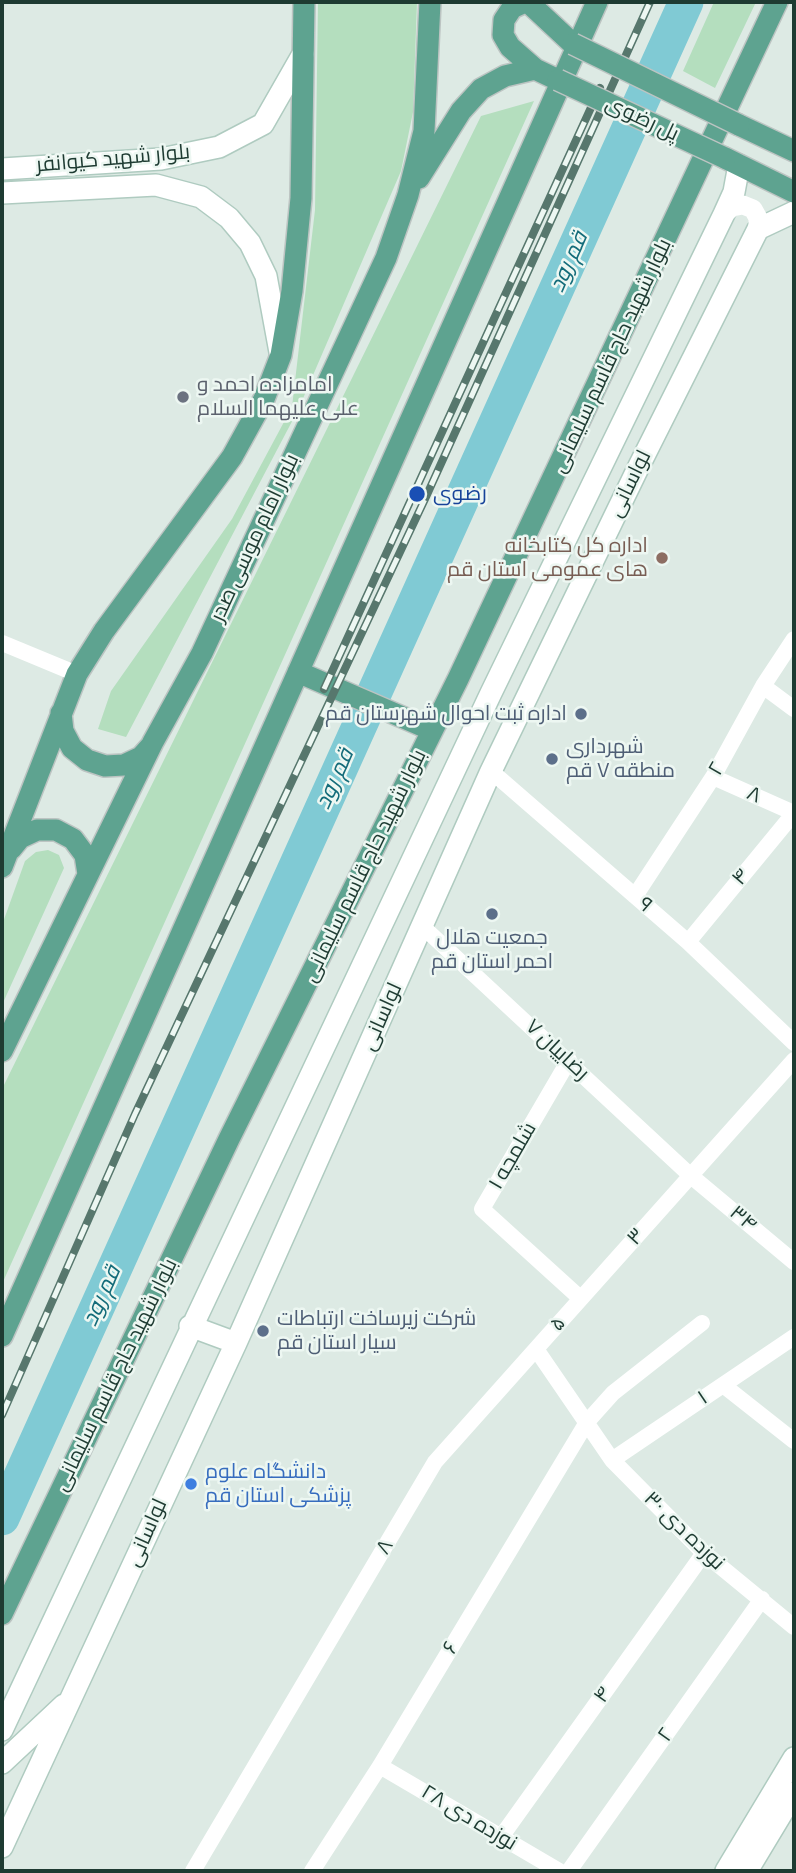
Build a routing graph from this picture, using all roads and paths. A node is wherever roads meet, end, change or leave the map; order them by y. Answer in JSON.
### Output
{"nodes":[{"id":1,"x":304,"y":2,"type":"edge"},
{"id":2,"x":430,"y":2,"type":"edge"},
{"id":3,"x":527,"y":2,"type":"edge"},
{"id":4,"x":597,"y":2,"type":"edge"},
{"id":5,"x":777,"y":2,"type":"edge"},
{"id":6,"x":303,"y":54,"type":"junction"},
{"id":7,"x":535,"y":69,"type":"junction"},
{"id":8,"x":794,"y":150,"type":"edge"},
{"id":9,"x":732,"y":162,"type":"junction"},
{"id":10,"x":2,"y":169,"type":"edge"},
{"id":11,"x":2,"y":192,"type":"edge"},
{"id":12,"x":794,"y":192,"type":"edge"},
{"id":13,"x":408,"y":195,"type":"junction"},
{"id":14,"x":794,"y":212,"type":"edge"},
{"id":15,"x":724,"y":214,"type":"junction"},
{"id":16,"x":758,"y":229,"type":"junction"},
{"id":17,"x":281,"y":355,"type":"junction"},
{"id":18,"x":794,"y":639,"type":"edge"},
{"id":19,"x":2,"y":643,"type":"edge"},
{"id":20,"x":298,"y":672,"type":"junction"},
{"id":21,"x":77,"y":674,"type":"junction"},
{"id":22,"x":763,"y":686,"type":"junction"},
{"id":23,"x":794,"y":709,"type":"edge"},
{"id":24,"x":61,"y":713,"type":"junction"},
{"id":25,"x":432,"y":730,"type":"junction"},
{"id":26,"x":153,"y":742,"type":"junction"},
{"id":27,"x":491,"y":771,"type":"junction"},
{"id":28,"x":713,"y":777,"type":"junction"},
{"id":29,"x":794,"y":813,"type":"edge"},
{"id":30,"x":5,"y":860,"type":"edge"},
{"id":31,"x":88,"y":874,"type":"junction"},
{"id":32,"x":635,"y":896,"type":"junction"},
{"id":33,"x":422,"y":926,"type":"junction"},
{"id":34,"x":688,"y":942,"type":"junction"},
{"id":35,"x":794,"y":1043,"type":"edge"},
{"id":36,"x":2,"y":1051,"type":"edge"},
{"id":37,"x":569,"y":1060,"type":"junction"},
{"id":38,"x":794,"y":1060,"type":"edge"},
{"id":39,"x":691,"y":1176,"type":"junction"},
{"id":40,"x":794,"y":1262,"type":"edge"},
{"id":41,"x":580,"y":1298,"type":"junction"},
{"id":42,"x":702,"y":1323,"type":"dead end"},
{"id":43,"x":190,"y":1326,"type":"junction"},
{"id":44,"x":2,"y":1336,"type":"edge"},
{"id":45,"x":794,"y":1337,"type":"edge"},
{"id":46,"x":236,"y":1343,"type":"junction"},
{"id":47,"x":536,"y":1349,"type":"junction"},
{"id":48,"x":723,"y":1385,"type":"junction"},
{"id":49,"x":587,"y":1422,"type":"junction"},
{"id":50,"x":794,"y":1441,"type":"edge"},
{"id":51,"x":612,"y":1460,"type":"junction"},
{"id":52,"x":704,"y":1553,"type":"junction"},
{"id":53,"x":762,"y":1599,"type":"junction"},
{"id":54,"x":2,"y":1614,"type":"edge"},
{"id":55,"x":794,"y":1627,"type":"edge"},
{"id":56,"x":73,"y":1697,"type":"junction"},
{"id":57,"x":2,"y":1730,"type":"edge"},
{"id":58,"x":794,"y":1758,"type":"edge"},
{"id":59,"x":2,"y":1763,"type":"edge"},
{"id":60,"x":380,"y":1766,"type":"junction"},
{"id":61,"x":794,"y":1793,"type":"edge"},
{"id":62,"x":501,"y":1838,"type":"junction"},
{"id":63,"x":2,"y":1847,"type":"edge"},
{"id":64,"x":733,"y":1870,"type":"edge"},
{"id":65,"x":193,"y":1871,"type":"edge"},
{"id":66,"x":312,"y":1871,"type":"edge"},
{"id":67,"x":559,"y":1871,"type":"edge"},
{"id":68,"x":569,"y":1871,"type":"edge"}],
"edges":[{"from":1,"to":6,"type":"main road"},
{"from":2,"to":13,"type":"main road","name":"بلوار امام موسی صدر"},
{"from":3,"to":7,"type":"main road","name":"پل رضوی"},
{"from":3,"to":8,"type":"main road","name":"پل رضوی","bridge":true},
{"from":4,"to":20,"type":"main road"},
{"from":5,"to":25,"type":"main road","name":"بلوار شهید حاج قاسم سلیمانی"},
{"from":6,"to":10,"type":"main road","name":"بلوار شهید کیوانفر"},
{"from":6,"to":17,"type":"main road"},
{"from":7,"to":9,"type":"main road","name":"پل رضوی","bridge":true},
{"from":7,"to":13,"type":"main road"},
{"from":9,"to":12,"type":"main road","name":"پل رضوی"},
{"from":9,"to":15,"type":"main road","name":"لواسانی"},
{"from":11,"to":17,"type":"main road","name":"بلوار شهید کیوانفر"},
{"from":13,"to":26,"type":"main road","name":"بلوار امام موسی صدر"},
{"from":14,"to":16,"type":"main road"},
{"from":15,"to":16,"type":"street"},
{"from":15,"to":43,"type":"main road","name":"لواسانی"},
{"from":16,"to":27,"type":"main road","name":"لواسانی"},
{"from":17,"to":21,"type":"main road"},
{"from":18,"to":22,"type":"street","name":"۲"},
{"from":19,"to":21,"type":"street"},
{"from":20,"to":25,"type":"main road"},
{"from":20,"to":44,"type":"main road"},
{"from":21,"to":24,"type":"main road"},
{"from":22,"to":23,"type":"street"},
{"from":22,"to":28,"type":"street","name":"۲"},
{"from":24,"to":26,"type":"main road"},
{"from":24,"to":30,"type":"main road"},
{"from":25,"to":54,"type":"main road","name":"بلوار شهید حاج قاسم سلیمانی"},
{"from":26,"to":31,"type":"main road","name":"بلوار امام موسی صدر"},
{"from":27,"to":32,"type":"street","name":"۹"},
{"from":27,"to":33,"type":"main road","name":"لواسانی"},
{"from":28,"to":29,"type":"street","name":"۸"},
{"from":28,"to":32,"type":"street","name":"۲"},
{"from":29,"to":34,"type":"street","name":"۴"},
{"from":30,"to":31,"type":"main road"},
{"from":31,"to":36,"type":"main road","name":"بلوار امام موسی صدر"},
{"from":32,"to":34,"type":"street","name":"۹"},
{"from":33,"to":37,"type":"street","name":"۷ رضاییان"},
{"from":33,"to":46,"type":"main road","name":"لواسانی"},
{"from":34,"to":35,"type":"street","name":"۹"},
{"from":37,"to":39,"type":"street","name":"۷ رضاییان"},
{"from":37,"to":41,"type":"street","name":"۱ شلمچه"},
{"from":38,"to":39,"type":"street"},
{"from":39,"to":40,"type":"street","name":"۳۴"},
{"from":39,"to":41,"type":"street","name":"۳"},
{"from":41,"to":47,"type":"street","name":"۵"},
{"from":42,"to":49,"type":"street"},
{"from":43,"to":46,"type":"main road"},
{"from":43,"to":57,"type":"main road","name":"لواسانی"},
{"from":45,"to":48,"type":"street","name":"۱"},
{"from":46,"to":56,"type":"main road","name":"لواسانی"},
{"from":47,"to":49,"type":"street","name":"نوزده دی ۳۰"},
{"from":47,"to":65,"type":"street","name":"۸"},
{"from":48,"to":50,"type":"street"},
{"from":48,"to":51,"type":"street","name":"۱"},
{"from":49,"to":51,"type":"street","name":"نوزده دی ۳۰"},
{"from":49,"to":60,"type":"street","name":"۶"},
{"from":51,"to":52,"type":"street","name":"نوزده دی ۳۰"},
{"from":52,"to":53,"type":"street","name":"نوزده دی ۳۰"},
{"from":52,"to":62,"type":"street","name":"۴"},
{"from":53,"to":55,"type":"street","name":"نوزده دی ۳۰"},
{"from":53,"to":68,"type":"street","name":"۲"},
{"from":56,"to":59,"type":"main road"},
{"from":56,"to":63,"type":"main road","name":"لواسانی"},
{"from":58,"to":64,"type":"main road"},
{"from":60,"to":62,"type":"street","name":"نوزده دی ۲۸"},
{"from":60,"to":66,"type":"street","name":"۶"},
{"from":61,"to":64,"type":"main road"},
{"from":62,"to":67,"type":"street","name":"نوزده دی ۲۸"}]}
